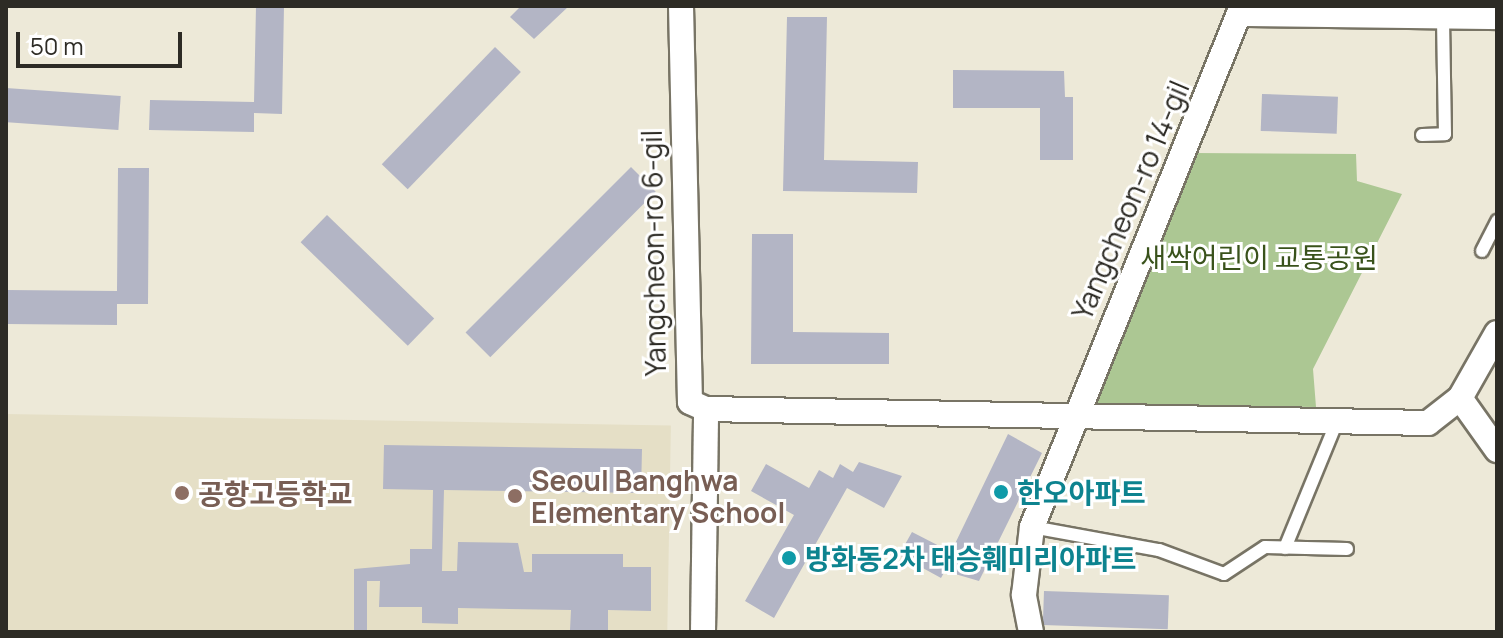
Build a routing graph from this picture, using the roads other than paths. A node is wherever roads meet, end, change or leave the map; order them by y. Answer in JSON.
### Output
{"nodes":[{"id":1,"x":681,"y":6,"type":"edge"},
{"id":2,"x":1241,"y":10,"type":"edge"},
{"id":3,"x":1491,"y":13,"type":"edge"},
{"id":4,"x":1443,"y":17,"type":"junction"},
{"id":5,"x":1422,"y":135,"type":"dead end"},
{"id":6,"x":1497,"y":221,"type":"edge"},
{"id":7,"x":1482,"y":251,"type":"dead end"},
{"id":8,"x":1495,"y":340,"type":"edge"},
{"id":9,"x":1460,"y":398,"type":"junction"},
{"id":10,"x":706,"y":409,"type":"junction"},
{"id":11,"x":1072,"y":417,"type":"junction"},
{"id":12,"x":1337,"y":421,"type":"junction"},
{"id":13,"x":1497,"y":450,"type":"edge"},
{"id":14,"x":1032,"y":527,"type":"junction"},
{"id":15,"x":1285,"y":548,"type":"junction"},
{"id":16,"x":1347,"y":549,"type":"dead end"},
{"id":17,"x":703,"y":632,"type":"edge"},
{"id":18,"x":1031,"y":632,"type":"edge"}],
"edges":[{"from":1,"to":10,"type":"street","name":"Yangcheon-ro 6-gil"},
{"from":2,"to":4,"type":"street"},
{"from":2,"to":11,"type":"street","name":"Yangcheon-ro 14-gil"},
{"from":3,"to":4,"type":"street"},
{"from":4,"to":5,"type":"lane"},
{"from":6,"to":7,"type":"lane"},
{"from":8,"to":9,"type":"street"},
{"from":9,"to":12,"type":"street"},
{"from":9,"to":13,"type":"street"},
{"from":10,"to":11,"type":"street"},
{"from":10,"to":17,"type":"street"},
{"from":11,"to":12,"type":"street"},
{"from":11,"to":14,"type":"street","name":"Yangcheon-ro 14-gil"},
{"from":12,"to":15,"type":"lane"},
{"from":14,"to":15,"type":"lane"},
{"from":14,"to":18,"type":"street","name":"Yangcheon-ro 14-gil"},
{"from":15,"to":16,"type":"lane"}]}
